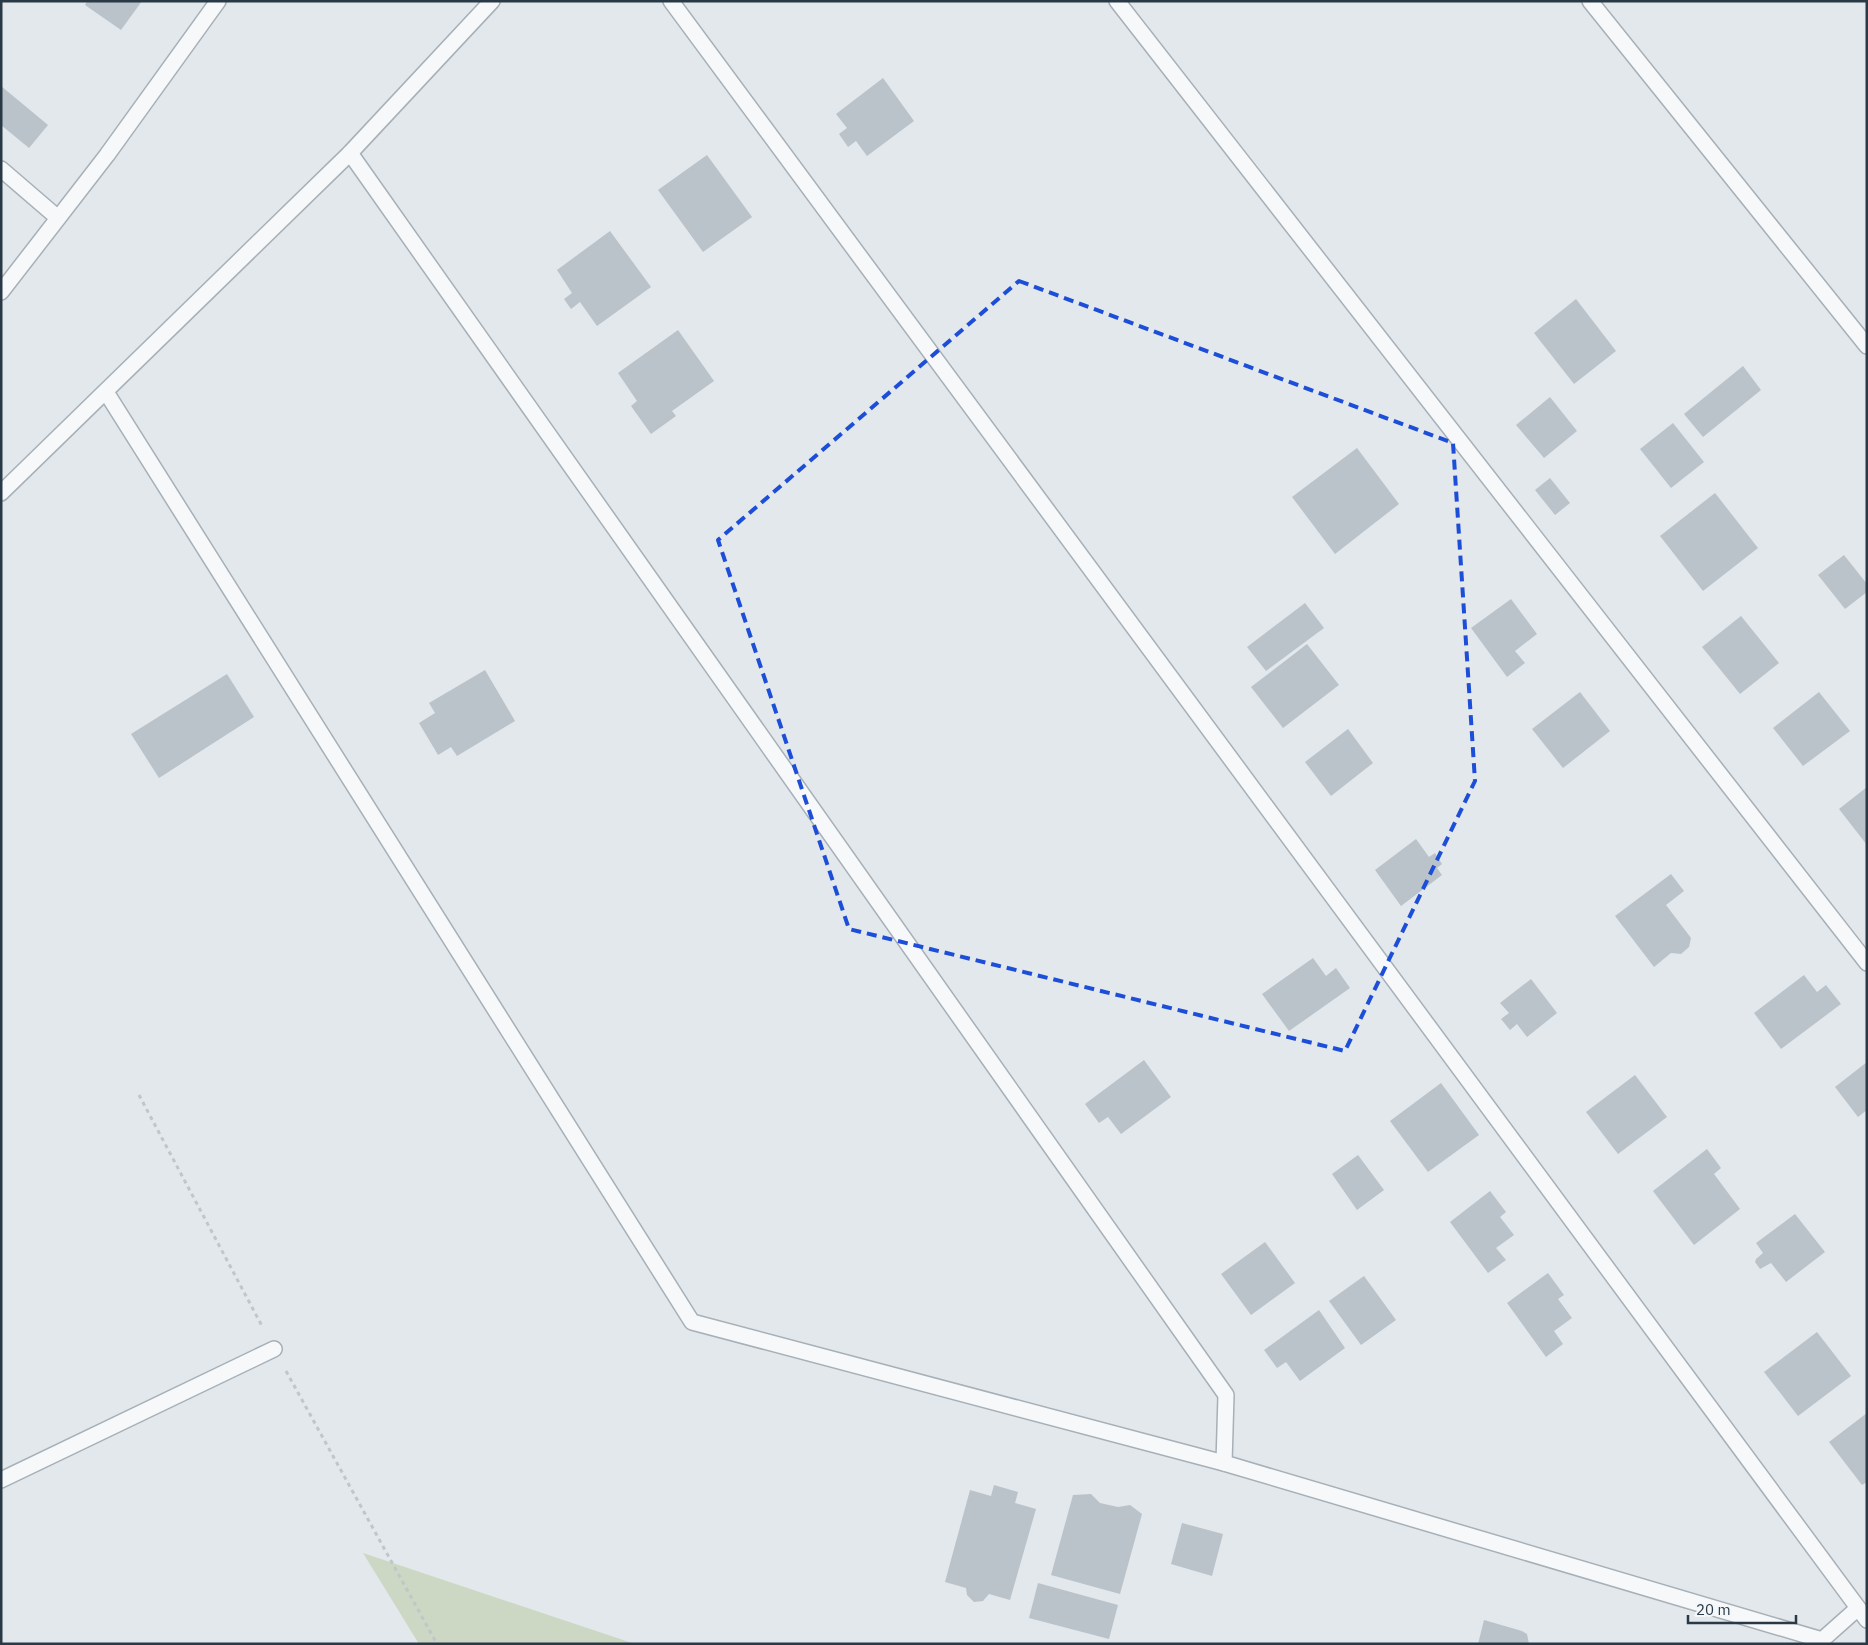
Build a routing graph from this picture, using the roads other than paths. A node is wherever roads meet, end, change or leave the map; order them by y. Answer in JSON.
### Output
{"nodes":[{"id":1,"x":218,"y":1,"type":"edge"},
{"id":2,"x":492,"y":1,"type":"edge"},
{"id":3,"x":670,"y":1,"type":"edge"},
{"id":4,"x":1117,"y":1,"type":"edge"},
{"id":5,"x":1590,"y":1,"type":"edge"},
{"id":6,"x":350,"y":153,"type":"junction"},
{"id":7,"x":1,"y":169,"type":"edge"},
{"id":8,"x":58,"y":218,"type":"junction"},
{"id":9,"x":1,"y":292,"type":"edge"},
{"id":10,"x":1867,"y":346,"type":"edge"},
{"id":11,"x":106,"y":392,"type":"junction"},
{"id":12,"x":1,"y":493,"type":"edge"},
{"id":13,"x":1867,"y":962,"type":"edge"},
{"id":14,"x":274,"y":1349,"type":"dead end"},
{"id":15,"x":1224,"y":1463,"type":"junction"},
{"id":16,"x":1,"y":1480,"type":"edge"},
{"id":17,"x":1862,"y":1614,"type":"edge"}],
"edges":[{"from":1,"to":8,"type":"lane"},
{"from":2,"to":6,"type":"lane"},
{"from":3,"to":17,"type":"lane"},
{"from":4,"to":13,"type":"lane"},
{"from":5,"to":10,"type":"lane"},
{"from":6,"to":11,"type":"lane"},
{"from":6,"to":15,"type":"lane"},
{"from":7,"to":8,"type":"lane"},
{"from":8,"to":9,"type":"lane"},
{"from":11,"to":12,"type":"lane"},
{"from":11,"to":15,"type":"lane"},
{"from":14,"to":16,"type":"lane"},
{"from":15,"to":17,"type":"lane"}]}
